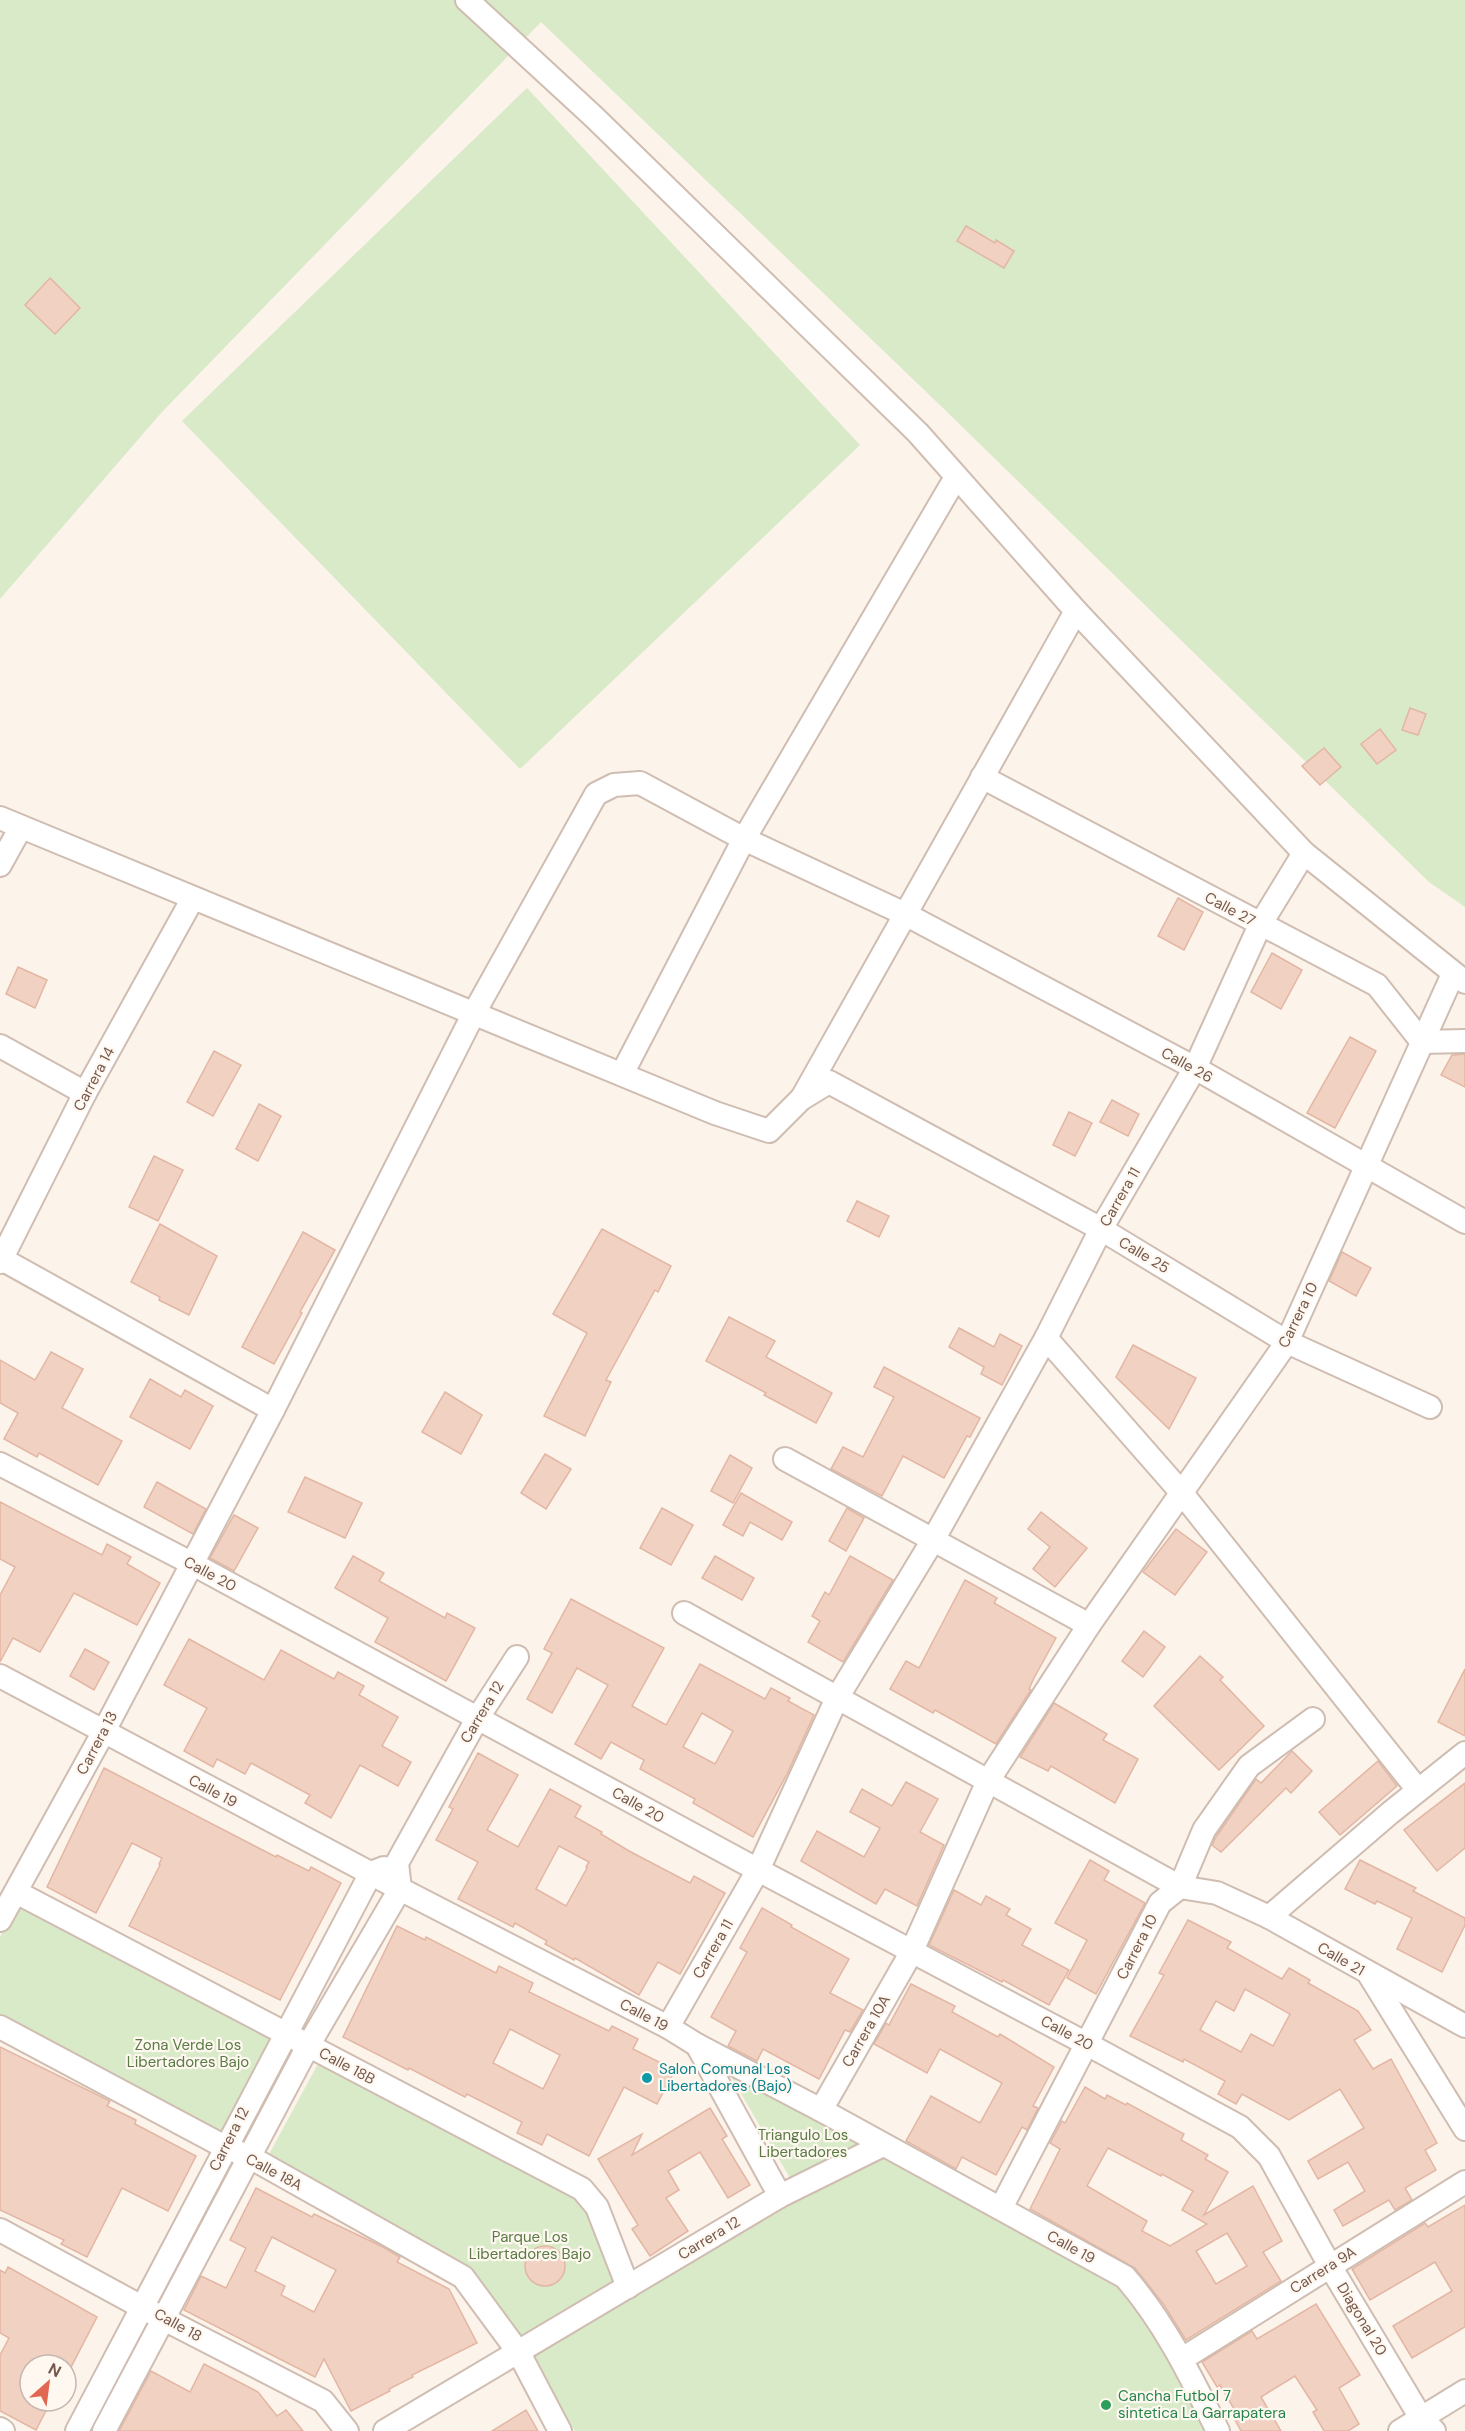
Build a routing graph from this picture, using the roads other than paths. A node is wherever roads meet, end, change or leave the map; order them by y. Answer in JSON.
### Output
{"nodes":[{"id":1,"x":467,"y":0,"type":"edge"},
{"id":2,"x":957,"y":477,"type":"junction"},
{"id":3,"x":1076,"y":611,"type":"junction"},
{"id":4,"x":982,"y":777,"type":"junction"},
{"id":5,"x":0,"y":818,"type":"edge"},
{"id":6,"x":21,"y":827,"type":"junction"},
{"id":7,"x":744,"y":839,"type":"junction"},
{"id":8,"x":1304,"y":853,"type":"junction"},
{"id":9,"x":0,"y":865,"type":"edge"},
{"id":10,"x":193,"y":898,"type":"junction"},
{"id":11,"x":905,"y":914,"type":"junction"},
{"id":12,"x":1260,"y":925,"type":"junction"},
{"id":13,"x":1459,"y":978,"type":"edge"},
{"id":14,"x":474,"y":1013,"type":"junction"},
{"id":15,"x":1465,"y":1041,"type":"edge"},
{"id":16,"x":1422,"y":1042,"type":"junction"},
{"id":17,"x":0,"y":1046,"type":"edge"},
{"id":18,"x":1195,"y":1068,"type":"junction"},
{"id":19,"x":622,"y":1074,"type":"junction"},
{"id":20,"x":85,"y":1094,"type":"junction"},
{"id":21,"x":801,"y":1099,"type":"junction"},
{"id":22,"x":1368,"y":1167,"type":"junction"},
{"id":23,"x":1465,"y":1222,"type":"edge"},
{"id":24,"x":1101,"y":1229,"type":"junction"},
{"id":25,"x":1,"y":1260,"type":"edge"},
{"id":26,"x":1046,"y":1338,"type":"junction"},
{"id":27,"x":1287,"y":1342,"type":"junction"},
{"id":28,"x":1430,"y":1407,"type":"dead end"},
{"id":29,"x":273,"y":1410,"type":"junction"},
{"id":30,"x":785,"y":1459,"type":"dead end"},
{"id":31,"x":0,"y":1464,"type":"edge"},
{"id":32,"x":1181,"y":1492,"type":"junction"},
{"id":33,"x":933,"y":1540,"type":"junction"},
{"id":34,"x":191,"y":1563,"type":"junction"},
{"id":35,"x":684,"y":1613,"type":"dead end"},
{"id":36,"x":1089,"y":1625,"type":"junction"},
{"id":37,"x":517,"y":1657,"type":"dead end"},
{"id":38,"x":0,"y":1676,"type":"edge"},
{"id":39,"x":837,"y":1698,"type":"junction"},
{"id":40,"x":477,"y":1719,"type":"junction"},
{"id":41,"x":1313,"y":1719,"type":"dead end"},
{"id":42,"x":103,"y":1733,"type":"junction"},
{"id":43,"x":1465,"y":1753,"type":"edge"},
{"id":44,"x":988,"y":1781,"type":"junction"},
{"id":45,"x":1418,"y":1790,"type":"junction"},
{"id":46,"x":397,"y":1863,"type":"junction"},
{"id":47,"x":758,"y":1870,"type":"junction"},
{"id":48,"x":371,"y":1873,"type":"junction"},
{"id":49,"x":1180,"y":1887,"type":"junction"},
{"id":50,"x":400,"y":1889,"type":"junction"},
{"id":51,"x":16,"y":1892,"type":"junction"},
{"id":52,"x":1269,"y":1917,"type":"junction"},
{"id":53,"x":0,"y":1920,"type":"edge"},
{"id":54,"x":911,"y":1953,"type":"junction"},
{"id":55,"x":1369,"y":1975,"type":"junction"},
{"id":56,"x":1465,"y":2026,"type":"edge"},
{"id":57,"x":0,"y":2027,"type":"edge"},
{"id":58,"x":668,"y":2027,"type":"junction"},
{"id":59,"x":285,"y":2032,"type":"junction"},
{"id":60,"x":1087,"y":2044,"type":"junction"},
{"id":61,"x":697,"y":2045,"type":"junction"},
{"id":62,"x":308,"y":2046,"type":"junction"},
{"id":63,"x":821,"y":2110,"type":"junction"},
{"id":64,"x":1465,"y":2129,"type":"edge"},
{"id":65,"x":883,"y":2145,"type":"junction"},
{"id":66,"x":225,"y":2147,"type":"junction"},
{"id":67,"x":1269,"y":2156,"type":"joint"},
{"id":68,"x":250,"y":2157,"type":"junction"},
{"id":69,"x":1465,"y":2182,"type":"edge"},
{"id":70,"x":780,"y":2196,"type":"junction"},
{"id":71,"x":1001,"y":2208,"type":"junction"},
{"id":72,"x":0,"y":2230,"type":"edge"},
{"id":73,"x":1330,"y":2266,"type":"junction"},
{"id":74,"x":628,"y":2287,"type":"junction"},
{"id":75,"x":153,"y":2312,"type":"junction"},
{"id":76,"x":519,"y":2353,"type":"junction"},
{"id":77,"x":1182,"y":2359,"type":"junction"},
{"id":78,"x":1465,"y":2391,"type":"edge"},
{"id":79,"x":1428,"y":2424,"type":"edge"},
{"id":80,"x":77,"y":2431,"type":"edge"},
{"id":81,"x":104,"y":2431,"type":"edge"},
{"id":82,"x":347,"y":2431,"type":"edge"},
{"id":83,"x":385,"y":2431,"type":"edge"},
{"id":84,"x":560,"y":2431,"type":"edge"},
{"id":85,"x":1218,"y":2431,"type":"edge"},
{"id":86,"x":1400,"y":2431,"type":"edge"}],
"edges":[{"from":1,"to":2,"type":"street"},
{"from":2,"to":3,"type":"street"},
{"from":2,"to":7,"type":"street"},
{"from":3,"to":4,"type":"street"},
{"from":3,"to":8,"type":"street"},
{"from":4,"to":11,"type":"street"},
{"from":4,"to":12,"type":"street","name":"Calle 27"},
{"from":5,"to":6,"type":"street"},
{"from":6,"to":9,"type":"street"},
{"from":6,"to":10,"type":"street"},
{"from":7,"to":11,"type":"street","name":"Calle 26"},
{"from":7,"to":14,"type":"street","name":"Calle 26"},
{"from":7,"to":19,"type":"street"},
{"from":8,"to":12,"type":"street","name":"Carrera 11"},
{"from":8,"to":13,"type":"street"},
{"from":10,"to":14,"type":"street"},
{"from":10,"to":20,"type":"street","name":"Carrera 14"},
{"from":11,"to":18,"type":"street","name":"Calle 26"},
{"from":11,"to":21,"type":"street"},
{"from":12,"to":16,"type":"street","name":"Calle 27"},
{"from":12,"to":18,"type":"street","name":"Carrera 11"},
{"from":13,"to":16,"type":"street","name":"Carrera 10"},
{"from":14,"to":19,"type":"street"},
{"from":14,"to":29,"type":"street","name":"Carrera 13"},
{"from":15,"to":16,"type":"street"},
{"from":16,"to":22,"type":"street","name":"Carrera 10"},
{"from":17,"to":20,"type":"street"},
{"from":18,"to":22,"type":"street","name":"Calle 26"},
{"from":18,"to":24,"type":"street","name":"Carrera 11"},
{"from":19,"to":21,"type":"street"},
{"from":20,"to":25,"type":"street","name":"Carrera 14"},
{"from":21,"to":24,"type":"street","name":"Calle 25"},
{"from":22,"to":23,"type":"street","name":"Calle 26"},
{"from":22,"to":27,"type":"street","name":"Carrera 10"},
{"from":24,"to":26,"type":"street","name":"Carrera 11"},
{"from":24,"to":27,"type":"street","name":"Calle 25"},
{"from":25,"to":29,"type":"street"},
{"from":26,"to":32,"type":"street"},
{"from":26,"to":33,"type":"street","name":"Carrera 11"},
{"from":27,"to":28,"type":"street","name":"Calle 25"},
{"from":27,"to":32,"type":"street","name":"Carrera 10"},
{"from":29,"to":34,"type":"street","name":"Carrera 13"},
{"from":30,"to":33,"type":"street"},
{"from":31,"to":34,"type":"street","name":"Calle 20"},
{"from":32,"to":36,"type":"street","name":"Carrera 10"},
{"from":32,"to":45,"type":"street"},
{"from":33,"to":36,"type":"street"},
{"from":33,"to":39,"type":"street","name":"Carrera 11"},
{"from":34,"to":40,"type":"street","name":"Calle 20"},
{"from":34,"to":42,"type":"street","name":"Carrera 13"},
{"from":35,"to":39,"type":"street","name":"Calle 21"},
{"from":36,"to":44,"type":"street","name":"Carrera 10"},
{"from":37,"to":40,"type":"street","name":"Carrera 12"},
{"from":38,"to":42,"type":"street","name":"Calle 19"},
{"from":39,"to":44,"type":"street","name":"Calle 21"},
{"from":39,"to":47,"type":"street","name":"Carrera 11"},
{"from":40,"to":46,"type":"street","name":"Carrera 12"},
{"from":40,"to":47,"type":"street","name":"Calle 20"},
{"from":41,"to":49,"type":"street","name":"Carrera 10"},
{"from":42,"to":48,"type":"street","name":"Calle 19"},
{"from":42,"to":51,"type":"street","name":"Carrera 13"},
{"from":43,"to":45,"type":"street"},
{"from":44,"to":49,"type":"street","name":"Calle 21"},
{"from":44,"to":54,"type":"street","name":"Carrera 10A"},
{"from":45,"to":52,"type":"street"},
{"from":46,"to":48,"type":"street"},
{"from":46,"to":50,"type":"street"},
{"from":47,"to":54,"type":"street","name":"Calle 20"},
{"from":47,"to":58,"type":"street","name":"Carrera 11"},
{"from":48,"to":50,"type":"street","name":"Calle 19"},
{"from":48,"to":59,"type":"street","name":"Carrera 12"},
{"from":49,"to":52,"type":"street","name":"Calle 21"},
{"from":49,"to":60,"type":"street","name":"Carrera 10"},
{"from":50,"to":58,"type":"street","name":"Calle 19"},
{"from":50,"to":62,"type":"street","name":"Carrera 12"},
{"from":51,"to":53,"type":"street","name":"Carrera 13"},
{"from":51,"to":59,"type":"street","name":"Calle 18B"},
{"from":52,"to":55,"type":"street","name":"Calle 21"},
{"from":54,"to":60,"type":"street","name":"Calle 20"},
{"from":54,"to":63,"type":"street","name":"Carrera 10A"},
{"from":55,"to":56,"type":"street"},
{"from":55,"to":64,"type":"street","name":"Calle 21"},
{"from":57,"to":66,"type":"street","name":"Calle 18A"},
{"from":58,"to":61,"type":"street","name":"Calle 19"},
{"from":59,"to":62,"type":"street","name":"Calle 18B"},
{"from":59,"to":66,"type":"street","name":"Carrera 12"},
{"from":60,"to":67,"type":"street","name":"Calle 20"},
{"from":60,"to":71,"type":"street","name":"Carrera 10"},
{"from":61,"to":63,"type":"street","name":"Calle 19"},
{"from":61,"to":70,"type":"street"},
{"from":62,"to":68,"type":"street","name":"Carrera 12"},
{"from":62,"to":74,"type":"street","name":"Calle 18B"},
{"from":63,"to":65,"type":"street","name":"Calle 19"},
{"from":65,"to":70,"type":"street","name":"Carrera 12"},
{"from":65,"to":71,"type":"street","name":"Calle 19"},
{"from":66,"to":68,"type":"street","name":"Calle 18A"},
{"from":66,"to":75,"type":"street","name":"Carrera 12"},
{"from":67,"to":73,"type":"street","name":"Diagonal 20"},
{"from":68,"to":75,"type":"street","name":"Carrera 12"},
{"from":68,"to":76,"type":"street","name":"Calle 18A"},
{"from":69,"to":73,"type":"street","name":"Carrera 9A"},
{"from":70,"to":74,"type":"street","name":"Carrera 12"},
{"from":71,"to":77,"type":"street","name":"Calle 19"},
{"from":72,"to":75,"type":"street","name":"Calle 18"},
{"from":73,"to":77,"type":"street","name":"Carrera 9A"},
{"from":73,"to":79,"type":"street","name":"Diagonal 20"},
{"from":74,"to":76,"type":"street","name":"Carrera 12"},
{"from":75,"to":80,"type":"street","name":"Carrera 12"},
{"from":75,"to":81,"type":"street","name":"Carrera 12"},
{"from":75,"to":82,"type":"street","name":"Calle 18"},
{"from":76,"to":83,"type":"street","name":"Carrera 12"},
{"from":76,"to":84,"type":"street","name":"Calle 18A"},
{"from":77,"to":85,"type":"street","name":"Calle 19"},
{"from":78,"to":79,"type":"street"},
{"from":79,"to":86,"type":"street"}]}
